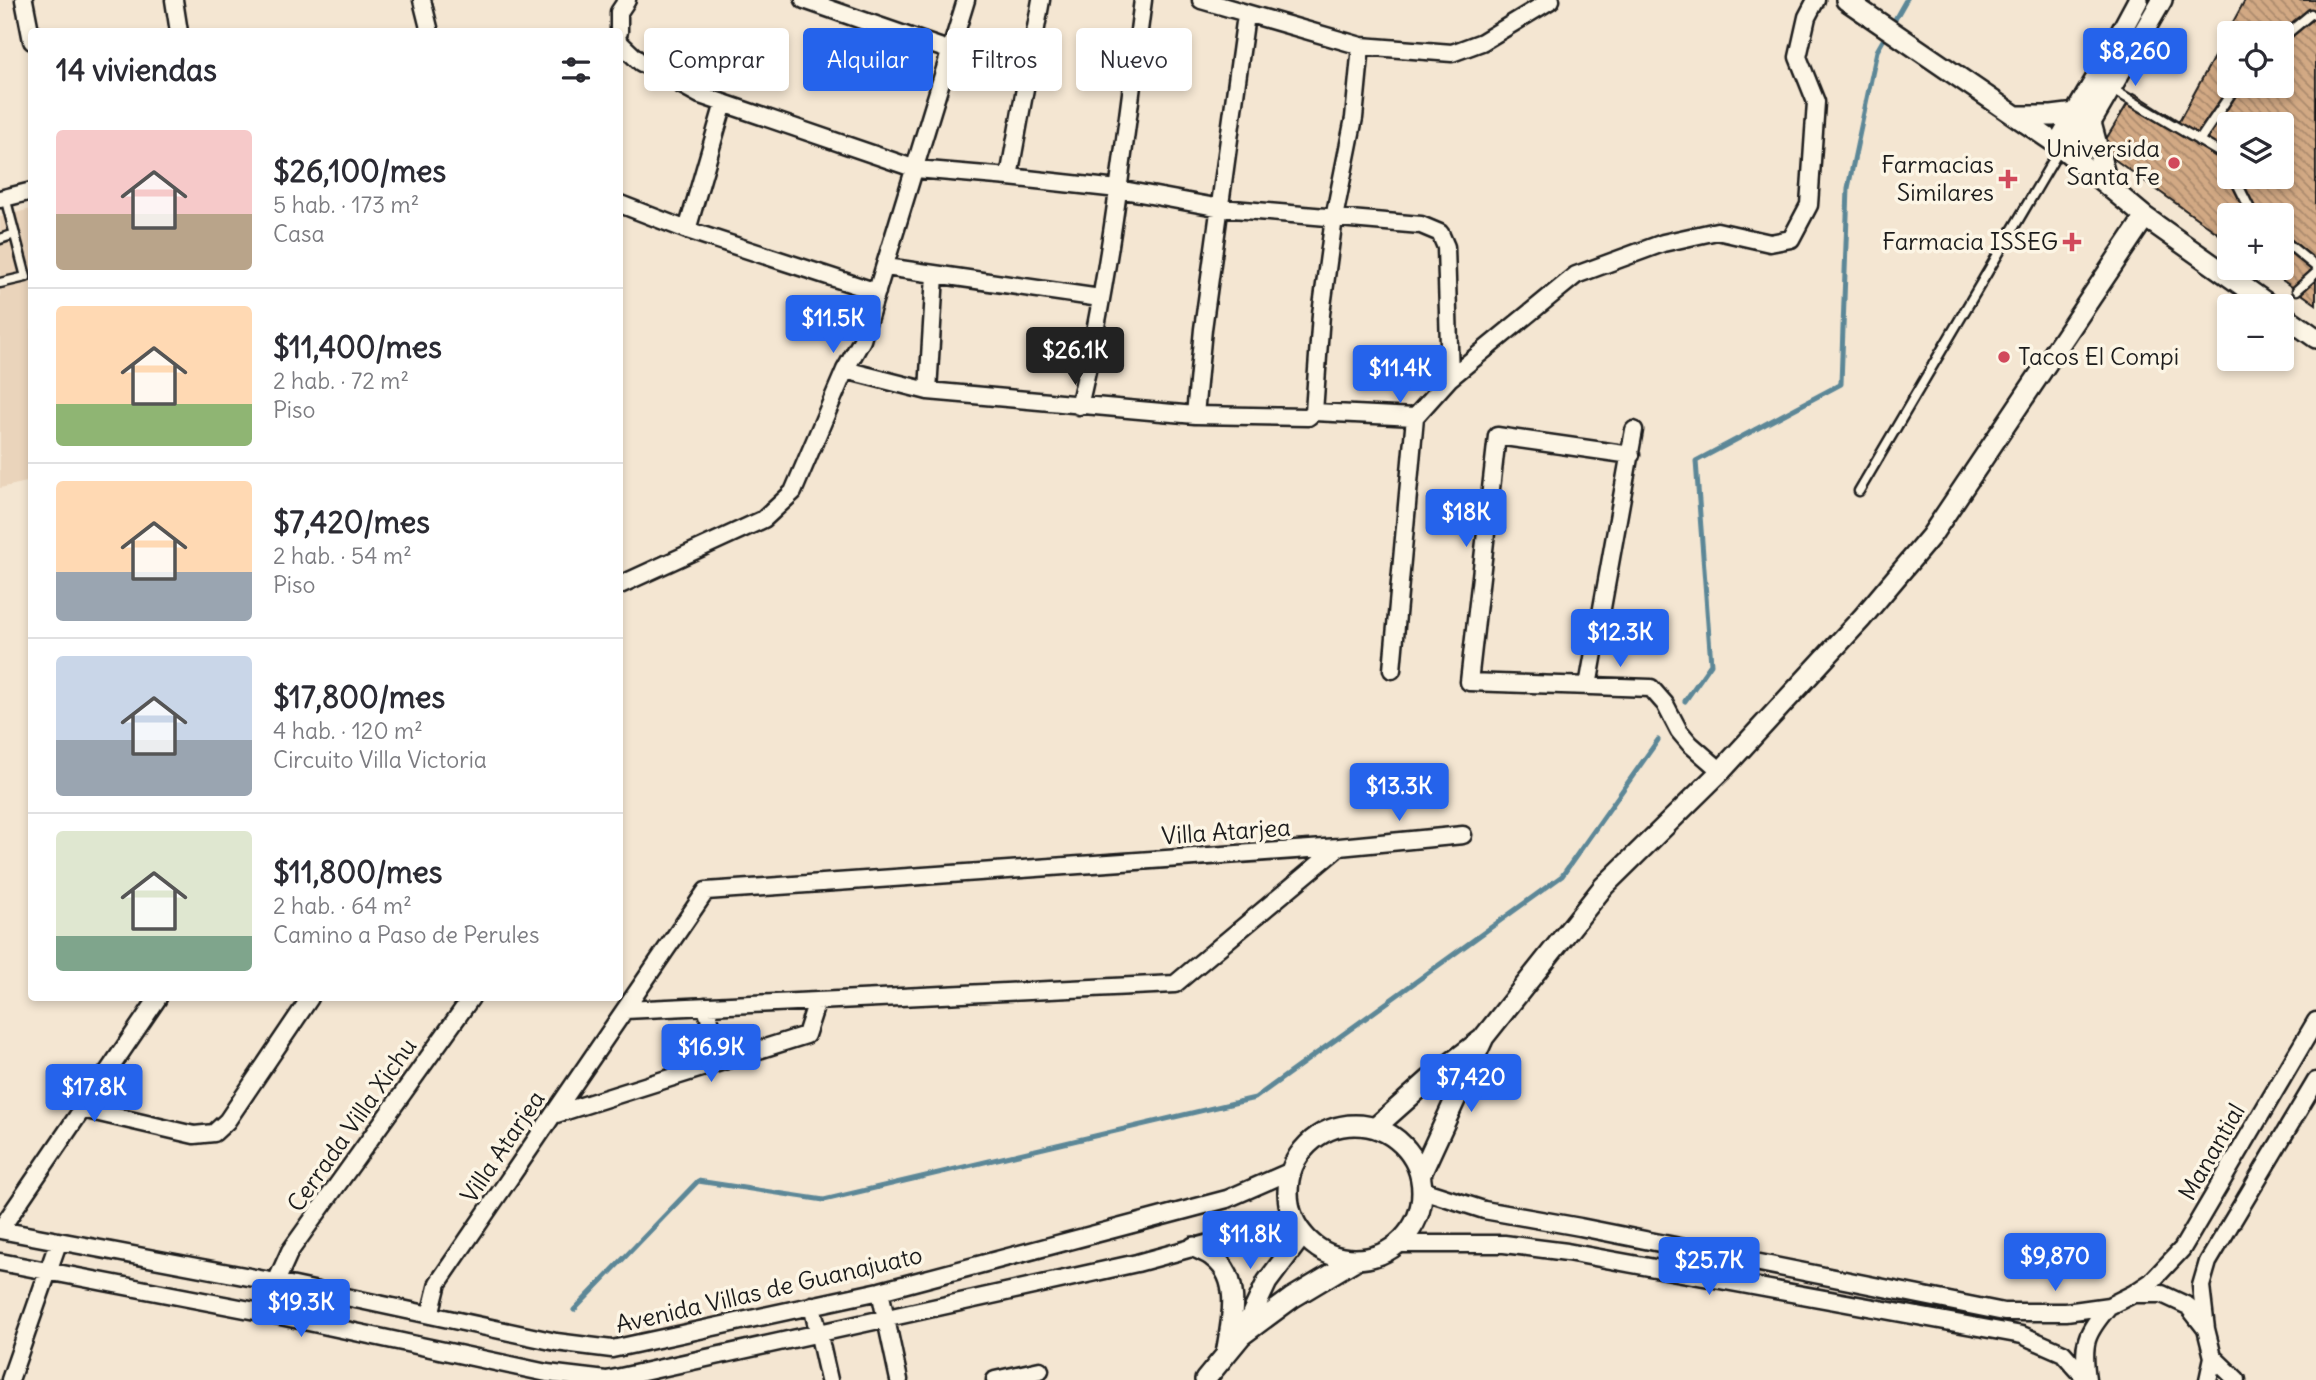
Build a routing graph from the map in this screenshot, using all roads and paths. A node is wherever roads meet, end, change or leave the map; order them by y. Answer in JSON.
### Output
{"nodes":[{"id":1,"x":24,"y":0,"type":"edge"},
{"id":2,"x":174,"y":0,"type":"edge"},
{"id":3,"x":422,"y":0,"type":"edge"},
{"id":4,"x":627,"y":0,"type":"edge"},
{"id":5,"x":804,"y":0,"type":"edge"},
{"id":6,"x":966,"y":0,"type":"edge"},
{"id":7,"x":1041,"y":0,"type":"edge"},
{"id":8,"x":1143,"y":0,"type":"edge"},
{"id":9,"x":1201,"y":0,"type":"edge"},
{"id":10,"x":1551,"y":0,"type":"edge"},
{"id":11,"x":1816,"y":0,"type":"edge"},
{"id":12,"x":1846,"y":0,"type":"edge"},
{"id":13,"x":2138,"y":0,"type":"edge"},
{"id":14,"x":2162,"y":0,"type":"edge"},
{"id":15,"x":2311,"y":14,"type":"dead end"},
{"id":16,"x":1246,"y":15,"type":"junction"},
{"id":17,"x":29,"y":28,"type":"edge"},
{"id":18,"x":178,"y":28,"type":"edge"},
{"id":19,"x":429,"y":28,"type":"edge"},
{"id":20,"x":619,"y":28,"type":"edge"},
{"id":21,"x":958,"y":28,"type":"edge"},
{"id":22,"x":2294,"y":28,"type":"edge"},
{"id":23,"x":623,"y":46,"type":"edge"},
{"id":24,"x":1361,"y":46,"type":"junction"},
{"id":25,"x":947,"y":50,"type":"edge"},
{"id":26,"x":947,"y":64,"type":"edge"},
{"id":27,"x":2103,"y":84,"type":"junction"},
{"id":28,"x":2228,"y":98,"type":"edge"},
{"id":29,"x":724,"y":103,"type":"junction"},
{"id":30,"x":2016,"y":116,"type":"junction"},
{"id":31,"x":2084,"y":118,"type":"junction"},
{"id":32,"x":2199,"y":141,"type":"junction"},
{"id":33,"x":2063,"y":149,"type":"junction"},
{"id":34,"x":2217,"y":151,"type":"edge"},
{"id":35,"x":916,"y":169,"type":"junction"},
{"id":36,"x":1009,"y":177,"type":"junction"},
{"id":37,"x":2108,"y":186,"type":"junction"},
{"id":38,"x":1118,"y":189,"type":"junction"},
{"id":39,"x":28,"y":192,"type":"edge"},
{"id":40,"x":3,"y":198,"type":"edge"},
{"id":41,"x":623,"y":205,"type":"edge"},
{"id":42,"x":1221,"y":208,"type":"junction"},
{"id":43,"x":2145,"y":217,"type":"junction"},
{"id":44,"x":1334,"y":218,"type":"junction"},
{"id":45,"x":687,"y":230,"type":"junction"},
{"id":46,"x":15,"y":234,"type":"junction"},
{"id":47,"x":0,"y":239,"type":"edge"},
{"id":48,"x":2294,"y":249,"type":"edge"},
{"id":49,"x":886,"y":267,"type":"junction"},
{"id":50,"x":2316,"y":267,"type":"edge"},
{"id":51,"x":2316,"y":273,"type":"edge"},
{"id":52,"x":935,"y":275,"type":"junction"},
{"id":53,"x":0,"y":283,"type":"edge"},
{"id":54,"x":2297,"y":290,"type":"dead end"},
{"id":55,"x":877,"y":292,"type":"junction"},
{"id":56,"x":2254,"y":294,"type":"edge"},
{"id":57,"x":1100,"y":298,"type":"junction"},
{"id":58,"x":2294,"y":322,"type":"edge"},
{"id":59,"x":2316,"y":338,"type":"edge"},
{"id":60,"x":845,"y":370,"type":"junction"},
{"id":61,"x":1450,"y":378,"type":"junction"},
{"id":62,"x":928,"y":391,"type":"junction"},
{"id":63,"x":1079,"y":405,"type":"junction"},
{"id":64,"x":1314,"y":412,"type":"junction"},
{"id":65,"x":1195,"y":415,"type":"junction"},
{"id":66,"x":1415,"y":417,"type":"junction"},
{"id":67,"x":1634,"y":430,"type":"dead end"},
{"id":68,"x":1630,"y":455,"type":"junction"},
{"id":69,"x":1859,"y":491,"type":"dead end"},
{"id":70,"x":623,"y":584,"type":"edge"},
{"id":71,"x":1392,"y":670,"type":"dead end"},
{"id":72,"x":1588,"y":686,"type":"junction"},
{"id":73,"x":1721,"y":771,"type":"junction"},
{"id":74,"x":1463,"y":835,"type":"dead end"},
{"id":75,"x":1339,"y":847,"type":"junction"},
{"id":76,"x":156,"y":1001,"type":"edge"},
{"id":77,"x":308,"y":1001,"type":"edge"},
{"id":78,"x":469,"y":1001,"type":"edge"},
{"id":79,"x":817,"y":1001,"type":"junction"},
{"id":80,"x":705,"y":1006,"type":"junction"},
{"id":81,"x":625,"y":1010,"type":"junction"},
{"id":82,"x":2316,"y":1021,"type":"edge"},
{"id":83,"x":1485,"y":1037,"type":"junction"},
{"id":84,"x":724,"y":1061,"type":"junction"},
{"id":85,"x":2316,"y":1081,"type":"edge"},
{"id":86,"x":82,"y":1109,"type":"junction"},
{"id":87,"x":553,"y":1115,"type":"junction"},
{"id":88,"x":1376,"y":1127,"type":"junction"},
{"id":89,"x":1291,"y":1171,"type":"junction"},
{"id":90,"x":1422,"y":1182,"type":"junction"},
{"id":91,"x":1299,"y":1229,"type":"junction"},
{"id":92,"x":0,"y":1230,"type":"edge"},
{"id":93,"x":58,"y":1243,"type":"junction"},
{"id":94,"x":1397,"y":1244,"type":"junction"},
{"id":95,"x":1194,"y":1247,"type":"junction"},
{"id":96,"x":1357,"y":1259,"type":"junction"},
{"id":97,"x":0,"y":1262,"type":"edge"},
{"id":98,"x":48,"y":1271,"type":"junction"},
{"id":99,"x":276,"y":1282,"type":"junction"},
{"id":100,"x":880,"y":1290,"type":"junction"},
{"id":101,"x":2133,"y":1294,"type":"junction"},
{"id":102,"x":812,"y":1305,"type":"junction"},
{"id":103,"x":2109,"y":1306,"type":"junction"},
{"id":104,"x":430,"y":1315,"type":"junction"},
{"id":105,"x":887,"y":1318,"type":"junction"},
{"id":106,"x":2206,"y":1329,"type":"junction"},
{"id":107,"x":819,"y":1333,"type":"junction"},
{"id":108,"x":1242,"y":1335,"type":"junction"},
{"id":109,"x":1226,"y":1354,"type":"junction"},
{"id":110,"x":2213,"y":1357,"type":"junction"},
{"id":111,"x":1040,"y":1370,"type":"dead end"},
{"id":112,"x":10,"y":1380,"type":"edge"},
{"id":113,"x":607,"y":1380,"type":"edge"},
{"id":114,"x":828,"y":1380,"type":"edge"},
{"id":115,"x":899,"y":1380,"type":"edge"},
{"id":116,"x":995,"y":1380,"type":"edge"},
{"id":117,"x":1205,"y":1380,"type":"edge"},
{"id":118,"x":2087,"y":1380,"type":"edge"},
{"id":119,"x":2208,"y":1380,"type":"edge"},
{"id":120,"x":2236,"y":1380,"type":"edge"}],
"edges":[{"from":1,"to":17,"type":"street"},
{"from":2,"to":18,"type":"street"},
{"from":3,"to":19,"type":"street"},
{"from":4,"to":20,"type":"street"},
{"from":5,"to":25,"type":"street"},
{"from":6,"to":21,"type":"street"},
{"from":7,"to":36,"type":"street"},
{"from":8,"to":38,"type":"street"},
{"from":9,"to":16,"type":"street"},
{"from":10,"to":24,"type":"street"},
{"from":11,"to":61,"type":"street"},
{"from":12,"to":30,"type":"street"},
{"from":13,"to":27,"type":"street"},
{"from":14,"to":27,"type":"street"},
{"from":15,"to":22,"type":"lane"},
{"from":16,"to":24,"type":"street"},
{"from":16,"to":42,"type":"street"},
{"from":23,"to":29,"type":"street"},
{"from":24,"to":44,"type":"street"},
{"from":26,"to":35,"type":"street"},
{"from":27,"to":31,"type":"street"},
{"from":27,"to":32,"type":"lane"},
{"from":28,"to":32,"type":"lane"},
{"from":29,"to":35,"type":"street"},
{"from":29,"to":45,"type":"street"},
{"from":30,"to":31,"type":"street"},
{"from":30,"to":33,"type":"street"},
{"from":31,"to":33,"type":"street"},
{"from":31,"to":37,"type":"street"},
{"from":32,"to":34,"type":"lane"},
{"from":33,"to":37,"type":"street"},
{"from":33,"to":69,"type":"lane"},
{"from":35,"to":36,"type":"street"},
{"from":35,"to":49,"type":"street"},
{"from":36,"to":38,"type":"street"},
{"from":37,"to":43,"type":"street"},
{"from":38,"to":42,"type":"street"},
{"from":38,"to":57,"type":"street"},
{"from":39,"to":40,"type":"street"},
{"from":40,"to":46,"type":"lane"},
{"from":41,"to":45,"type":"street"},
{"from":42,"to":44,"type":"street"},
{"from":42,"to":65,"type":"street"},
{"from":43,"to":56,"type":"street"},
{"from":43,"to":73,"type":"street"},
{"from":44,"to":61,"type":"street"},
{"from":44,"to":64,"type":"street"},
{"from":45,"to":55,"type":"street"},
{"from":46,"to":47,"type":"lane"},
{"from":46,"to":53,"type":"lane"},
{"from":48,"to":50,"type":"lane"},
{"from":49,"to":52,"type":"street"},
{"from":49,"to":55,"type":"street"},
{"from":51,"to":54,"type":"lane"},
{"from":52,"to":57,"type":"street"},
{"from":52,"to":62,"type":"street"},
{"from":55,"to":60,"type":"street"},
{"from":57,"to":63,"type":"street"},
{"from":58,"to":59,"type":"street"},
{"from":60,"to":62,"type":"street"},
{"from":60,"to":70,"type":"street"},
{"from":61,"to":66,"type":"street"},
{"from":62,"to":63,"type":"street"},
{"from":63,"to":65,"type":"street"},
{"from":64,"to":65,"type":"street"},
{"from":64,"to":66,"type":"street"},
{"from":66,"to":71,"type":"street"},
{"from":67,"to":68,"type":"street"},
{"from":68,"to":72,"type":"street"},
{"from":68,"to":72,"type":"street"},
{"from":72,"to":73,"type":"street"},
{"from":73,"to":83,"type":"street"},
{"from":74,"to":75,"type":"street"},
{"from":75,"to":79,"type":"street","name":"Villa Atarjea"},
{"from":75,"to":81,"type":"street","name":"Villa Atarjea"},
{"from":76,"to":86,"type":"street"},
{"from":77,"to":86,"type":"street"},
{"from":78,"to":99,"type":"street","name":"Cerrada Villa Xichu"},
{"from":79,"to":80,"type":"street","name":"Villa Atarjea"},
{"from":79,"to":84,"type":"street"},
{"from":80,"to":81,"type":"street","name":"Villa Atarjea"},
{"from":80,"to":84,"type":"street"},
{"from":81,"to":87,"type":"street","name":"Villa Atarjea"},
{"from":82,"to":101,"type":"street","name":"Manantial"},
{"from":83,"to":88,"type":"street"},
{"from":83,"to":90,"type":"street"},
{"from":84,"to":87,"type":"street"},
{"from":85,"to":106,"type":"street"},
{"from":86,"to":92,"type":"street"},
{"from":87,"to":104,"type":"street","name":"Villa Atarjea"},
{"from":88,"to":89,"type":"street"},
{"from":88,"to":90,"type":"street"},
{"from":89,"to":91,"type":"street"},
{"from":89,"to":100,"type":"street","name":"Avenida Villas de Guanajuato"},
{"from":90,"to":94,"type":"street"},
{"from":90,"to":103,"type":"street"},
{"from":91,"to":95,"type":"street"},
{"from":91,"to":96,"type":"street"},
{"from":91,"to":108,"type":"street"},
{"from":92,"to":93,"type":"street","name":"Avenida Villas de Guanajuato"},
{"from":93,"to":98,"type":"street"},
{"from":93,"to":99,"type":"street","name":"Avenida Villas de Guanajuato"},
{"from":94,"to":96,"type":"street"},
{"from":94,"to":118,"type":"street"},
{"from":95,"to":105,"type":"street"},
{"from":95,"to":109,"type":"street"},
{"from":96,"to":108,"type":"street"},
{"from":97,"to":98,"type":"street"},
{"from":98,"to":112,"type":"street"},
{"from":98,"to":113,"type":"street"},
{"from":99,"to":104,"type":"street","name":"Avenida Villas de Guanajuato"},
{"from":100,"to":102,"type":"street","name":"Avenida Villas de Guanajuato"},
{"from":100,"to":105,"type":"street"},
{"from":101,"to":103,"type":"street","name":"Manantial"},
{"from":101,"to":106,"type":"street"},
{"from":102,"to":104,"type":"street","name":"Avenida Villas de Guanajuato"},
{"from":102,"to":107,"type":"street"},
{"from":103,"to":118,"type":"street"},
{"from":105,"to":107,"type":"street"},
{"from":105,"to":115,"type":"street"},
{"from":106,"to":110,"type":"street"},
{"from":107,"to":113,"type":"street"},
{"from":107,"to":114,"type":"street"},
{"from":108,"to":109,"type":"street"},
{"from":109,"to":117,"type":"street"},
{"from":110,"to":119,"type":"street"},
{"from":110,"to":120,"type":"street"},
{"from":111,"to":116,"type":"street"}]}
